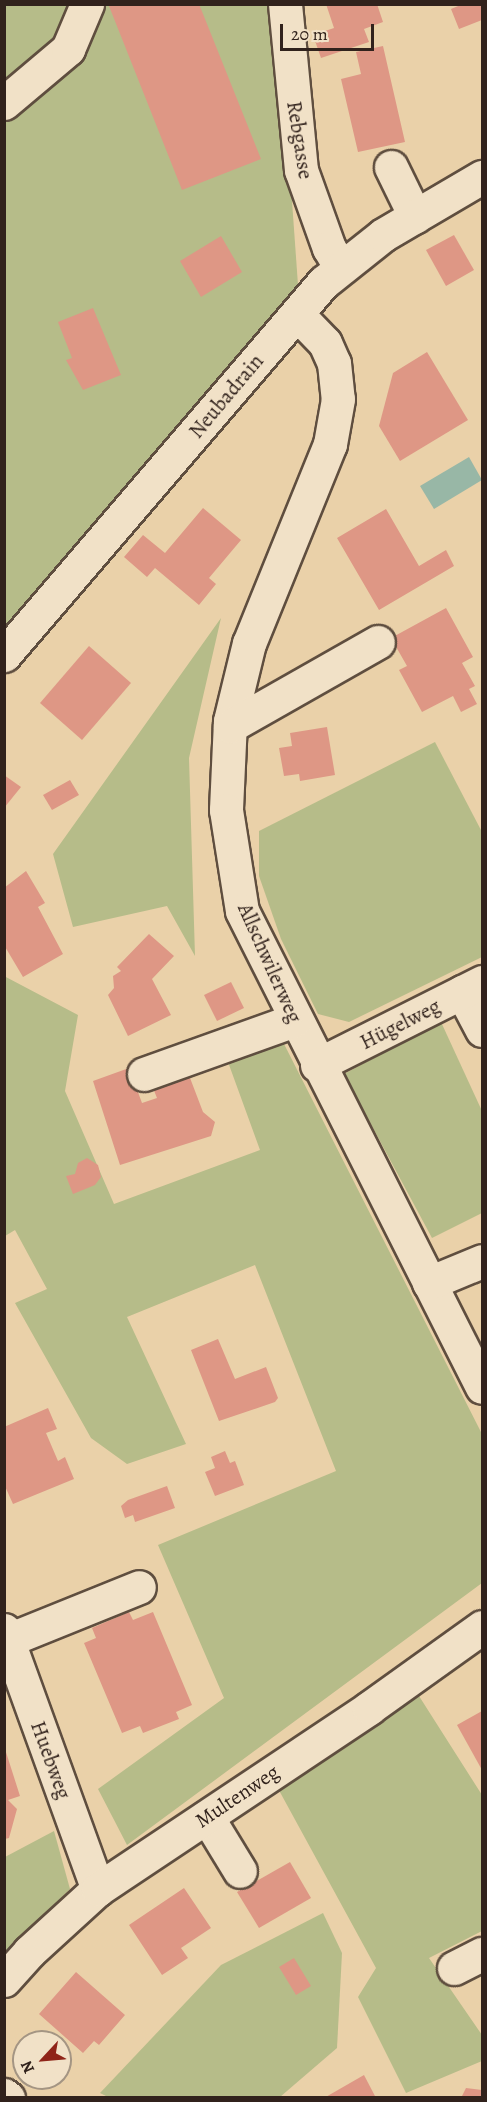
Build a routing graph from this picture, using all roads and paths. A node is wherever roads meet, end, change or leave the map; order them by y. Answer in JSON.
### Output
{"nodes":[{"id":1,"x":87,"y":4,"type":"edge"},
{"id":2,"x":285,"y":4,"type":"edge"},
{"id":3,"x":4,"y":103,"type":"edge"},
{"id":4,"x":391,"y":167,"type":"dead end"},
{"id":5,"x":483,"y":177,"type":"edge"},
{"id":6,"x":415,"y":216,"type":"junction"},
{"id":7,"x":341,"y":268,"type":"junction"},
{"id":8,"x":297,"y":314,"type":"junction"},
{"id":9,"x":378,"y":642,"type":"dead end"},
{"id":10,"x":4,"y":655,"type":"edge"},
{"id":11,"x":230,"y":726,"type":"junction"},
{"id":12,"x":472,"y":987,"type":"edge"},
{"id":13,"x":295,"y":1020,"type":"junction"},
{"id":14,"x":483,"y":1030,"type":"edge"},
{"id":15,"x":317,"y":1065,"type":"junction"},
{"id":16,"x":144,"y":1074,"type":"dead end"},
{"id":17,"x":483,"y":1261,"type":"edge"},
{"id":18,"x":429,"y":1283,"type":"junction"},
{"id":19,"x":483,"y":1387,"type":"edge"},
{"id":20,"x":139,"y":1587,"type":"dead end"},
{"id":21,"x":483,"y":1628,"type":"edge"},
{"id":22,"x":6,"y":1635,"type":"edge"},
{"id":23,"x":207,"y":1817,"type":"junction"},
{"id":24,"x":240,"y":1871,"type":"dead end"},
{"id":25,"x":98,"y":1889,"type":"junction"},
{"id":26,"x":4,"y":1980,"type":"edge"}],
"edges":[{"from":1,"to":3,"type":"street"},
{"from":2,"to":7,"type":"street","name":"Rebgasse"},
{"from":4,"to":6,"type":"street"},
{"from":5,"to":6,"type":"street","name":"Neubadrain"},
{"from":6,"to":7,"type":"street","name":"Neubadrain"},
{"from":7,"to":8,"type":"street","name":"Neubadrain"},
{"from":8,"to":10,"type":"street","name":"Neubadrain"},
{"from":8,"to":11,"type":"street","name":"Allschwilerweg"},
{"from":9,"to":11,"type":"street"},
{"from":11,"to":13,"type":"street","name":"Allschwilerweg"},
{"from":12,"to":14,"type":"street"},
{"from":12,"to":15,"type":"street","name":"Hügelweg"},
{"from":13,"to":15,"type":"street","name":"Allschwilerweg"},
{"from":13,"to":16,"type":"street"},
{"from":15,"to":18,"type":"street","name":"Allschwilerweg"},
{"from":17,"to":18,"type":"street"},
{"from":18,"to":19,"type":"street","name":"Allschwilerweg"},
{"from":20,"to":22,"type":"street"},
{"from":21,"to":23,"type":"street","name":"Multenweg"},
{"from":22,"to":25,"type":"street","name":"Huebweg"},
{"from":23,"to":24,"type":"street"},
{"from":23,"to":25,"type":"street","name":"Multenweg"},
{"from":25,"to":26,"type":"street","name":"Multenweg"}]}
